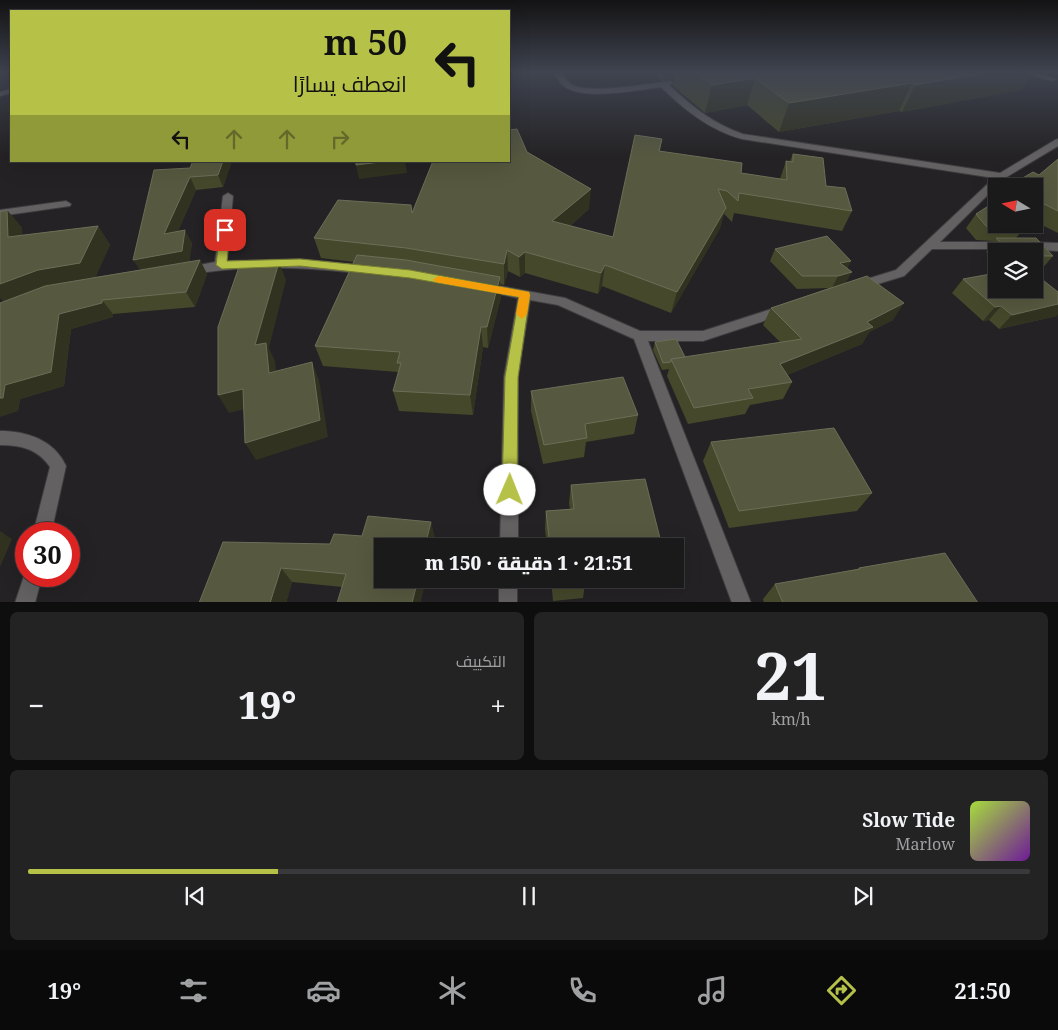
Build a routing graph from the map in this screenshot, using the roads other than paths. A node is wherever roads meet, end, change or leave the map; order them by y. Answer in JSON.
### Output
{"nodes":[{"id":1,"x":682,"y":101,"type":"edge"},
{"id":2,"x":1058,"y":142,"type":"edge"},
{"id":3,"x":1002,"y":176,"type":"junction"},
{"id":4,"x":228,"y":196,"type":"dead end"},
{"id":5,"x":66,"y":204,"type":"dead end"},
{"id":6,"x":0,"y":213,"type":"edge"},
{"id":7,"x":931,"y":245,"type":"junction"},
{"id":8,"x":1058,"y":247,"type":"edge"},
{"id":9,"x":222,"y":265,"type":"junction"},
{"id":10,"x":382,"y":271,"type":"edge"},
{"id":11,"x":172,"y":274,"type":"edge"},
{"id":12,"x":467,"y":284,"type":"edge"},
{"id":13,"x":843,"y":291,"type":"edge"},
{"id":14,"x":525,"y":295,"type":"junction"},
{"id":15,"x":796,"y":306,"type":"edge"},
{"id":16,"x":639,"y":336,"type":"junction"},
{"id":17,"x":0,"y":438,"type":"edge"},
{"id":18,"x":45,"y":522,"type":"edge"},
{"id":19,"x":509,"y":538,"type":"edge"},
{"id":20,"x":31,"y":587,"type":"edge"},
{"id":21,"x":508,"y":588,"type":"edge"},
{"id":22,"x":24,"y":602,"type":"edge"},
{"id":23,"x":508,"y":602,"type":"edge"},
{"id":24,"x":742,"y":602,"type":"edge"}],
"edges":[{"from":1,"to":3,"type":"street"},
{"from":2,"to":3,"type":"street"},
{"from":3,"to":7,"type":"street"},
{"from":4,"to":9,"type":"street"},
{"from":5,"to":6,"type":"street"},
{"from":7,"to":8,"type":"street"},
{"from":7,"to":13,"type":"street"},
{"from":9,"to":10,"type":"street"},
{"from":9,"to":11,"type":"street"},
{"from":12,"to":14,"type":"street"},
{"from":14,"to":16,"type":"street"},
{"from":14,"to":19,"type":"street"},
{"from":15,"to":16,"type":"street"},
{"from":16,"to":24,"type":"street"},
{"from":17,"to":18,"type":"street"},
{"from":20,"to":22,"type":"street"},
{"from":21,"to":23,"type":"street"}]}
